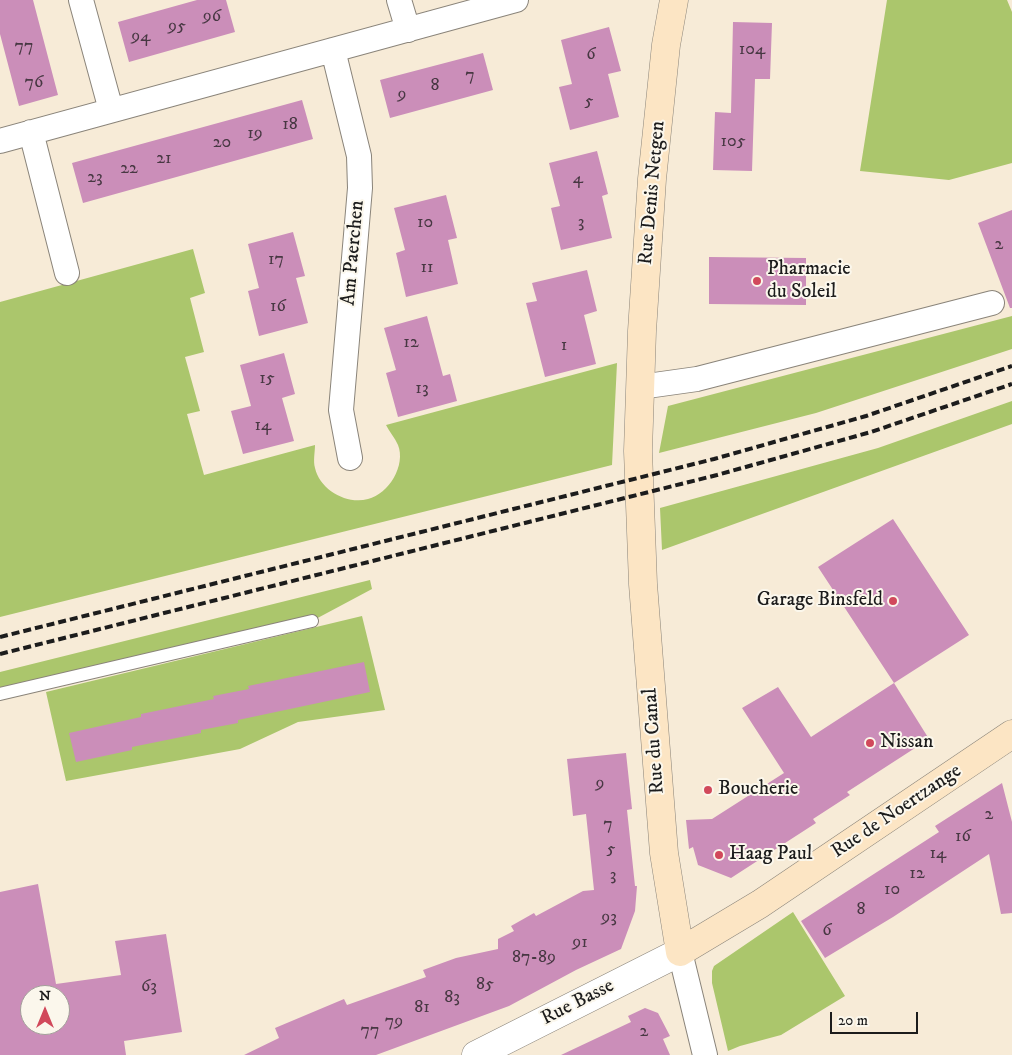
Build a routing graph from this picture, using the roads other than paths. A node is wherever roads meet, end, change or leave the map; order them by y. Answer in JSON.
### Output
{"nodes":[{"id":1,"x":81,"y":0,"type":"edge"},
{"id":2,"x":400,"y":0,"type":"edge"},
{"id":3,"x":516,"y":0,"type":"edge"},
{"id":4,"x":674,"y":0,"type":"edge"},
{"id":5,"x":408,"y":30,"type":"junction"},
{"id":6,"x":333,"y":50,"type":"junction"},
{"id":7,"x":111,"y":110,"type":"junction"},
{"id":8,"x":31,"y":132,"type":"junction"},
{"id":9,"x":0,"y":141,"type":"edge"},
{"id":10,"x":67,"y":274,"type":"dead end"},
{"id":11,"x":992,"y":303,"type":"dead end"},
{"id":12,"x":640,"y":387,"type":"junction"},
{"id":13,"x":350,"y":458,"type":"dead end"},
{"id":14,"x":641,"y":530,"type":"joint"},
{"id":15,"x":312,"y":621,"type":"dead end"},
{"id":16,"x":0,"y":694,"type":"edge"},
{"id":17,"x":1012,"y":734,"type":"edge"},
{"id":18,"x":680,"y":952,"type":"junction"},
{"id":19,"x":476,"y":1055,"type":"edge"},
{"id":20,"x":705,"y":1055,"type":"edge"}],
"edges":[{"from":1,"to":7,"type":"street"},
{"from":2,"to":5,"type":"street"},
{"from":3,"to":5,"type":"street"},
{"from":4,"to":12,"type":"main road","name":"Rue Denis Netgen"},
{"from":5,"to":6,"type":"street"},
{"from":6,"to":7,"type":"street"},
{"from":6,"to":13,"type":"street","name":"Am Paerchen"},
{"from":7,"to":8,"type":"street"},
{"from":8,"to":9,"type":"street"},
{"from":8,"to":10,"type":"street"},
{"from":11,"to":12,"type":"street"},
{"from":12,"to":14,"type":"main road","name":"Rue Denis Netgen"},
{"from":14,"to":18,"type":"main road","name":"Rue du Canal"},
{"from":15,"to":16,"type":"lane"},
{"from":17,"to":18,"type":"main road","name":"Rue de Noertzange"},
{"from":18,"to":19,"type":"street","name":"Rue Basse"},
{"from":18,"to":20,"type":"street"}]}
